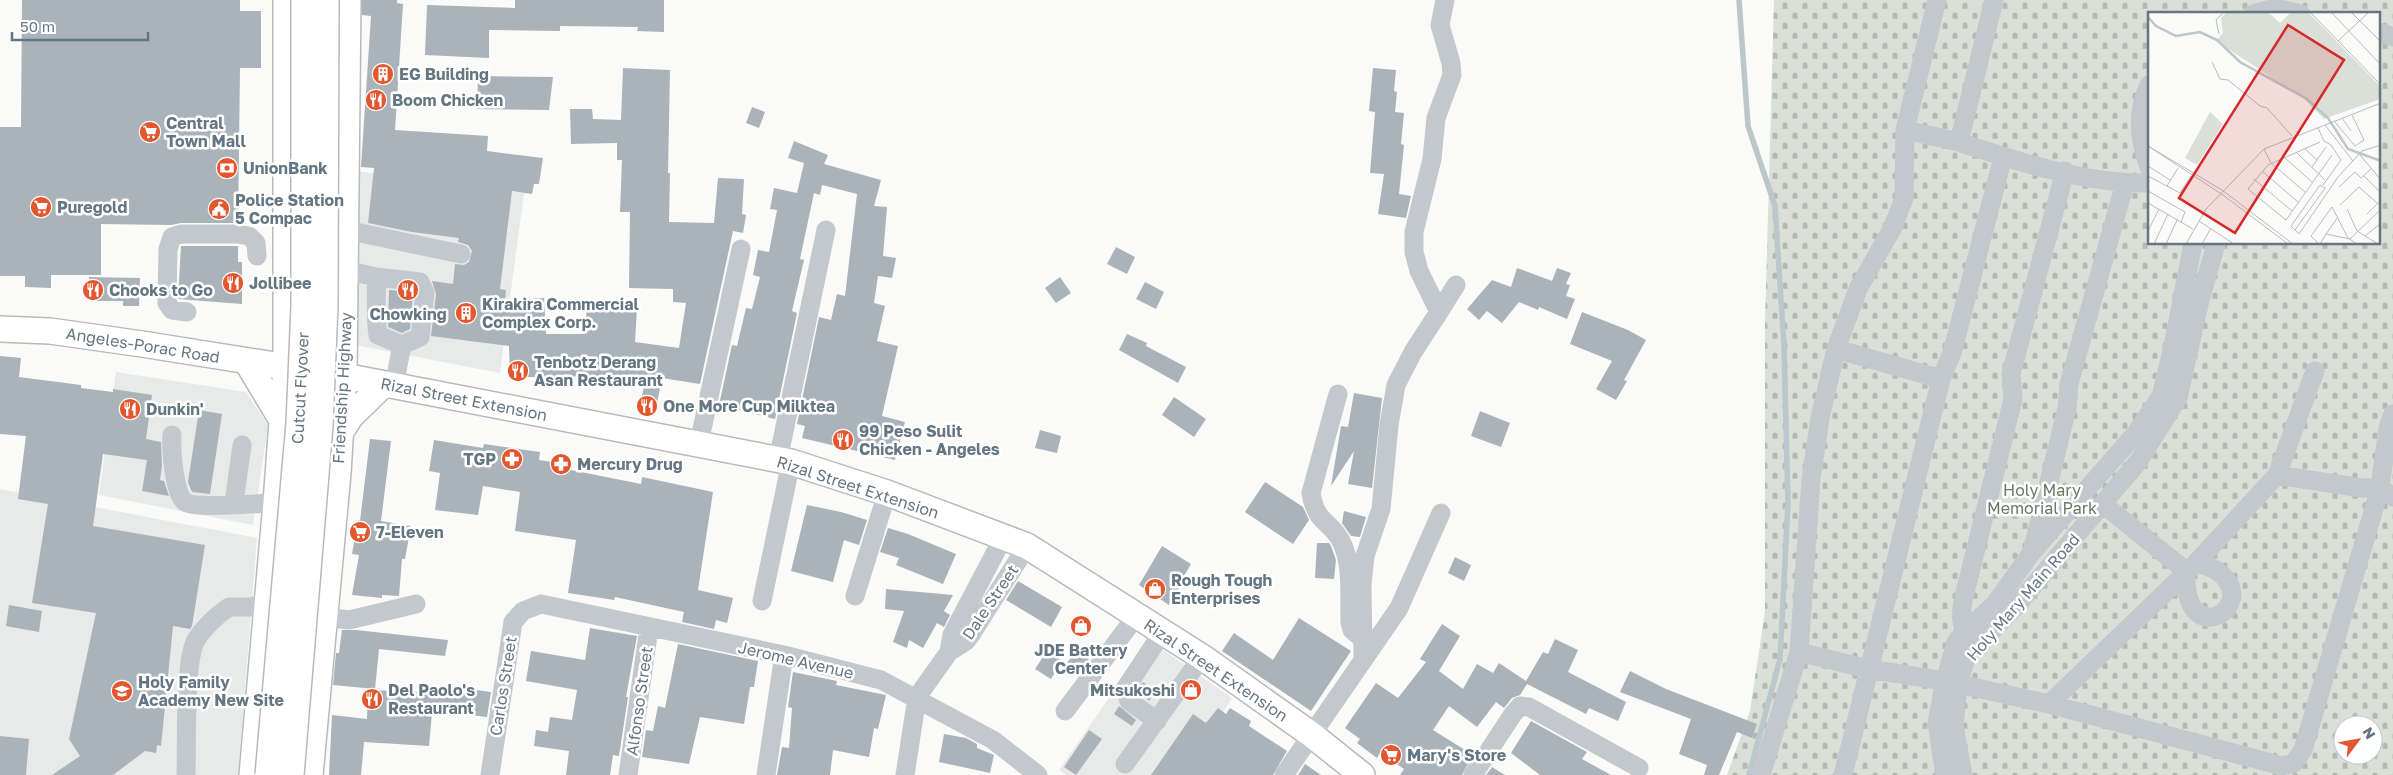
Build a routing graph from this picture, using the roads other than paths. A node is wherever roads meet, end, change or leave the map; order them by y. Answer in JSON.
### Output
{"nodes":[{"id":1,"x":286,"y":0,"type":"edge"},
{"id":2,"x":304,"y":0,"type":"edge"},
{"id":3,"x":326,"y":0,"type":"edge"},
{"id":4,"x":348,"y":0,"type":"edge"},
{"id":5,"x":1445,"y":0,"type":"edge"},
{"id":6,"x":1937,"y":0,"type":"edge"},
{"id":7,"x":1994,"y":0,"type":"edge"},
{"id":8,"x":2260,"y":12,"type":"edge"},
{"id":9,"x":2292,"y":12,"type":"edge"},
{"id":10,"x":2380,"y":32,"type":"edge"},
{"id":11,"x":2393,"y":37,"type":"edge"},
{"id":12,"x":2148,"y":89,"type":"edge"},
{"id":13,"x":1905,"y":130,"type":"junction"},
{"id":14,"x":1959,"y":142,"type":"junction"},
{"id":15,"x":2003,"y":157,"type":"junction"},
{"id":16,"x":2148,"y":163,"type":"edge"},
{"id":17,"x":2065,"y":172,"type":"junction"},
{"id":18,"x":2148,"y":183,"type":"edge"},
{"id":19,"x":2125,"y":184,"type":"junction"},
{"id":20,"x":287,"y":217,"type":"junction"},
{"id":21,"x":346,"y":223,"type":"junction"},
{"id":22,"x":826,"y":230,"type":"dead end"},
{"id":23,"x":2193,"y":245,"type":"edge"},
{"id":24,"x":2216,"y":245,"type":"edge"},
{"id":25,"x":741,"y":249,"type":"dead end"},
{"id":26,"x":461,"y":254,"type":"dead end"},
{"id":27,"x":257,"y":256,"type":"dead end"},
{"id":28,"x":376,"y":278,"type":"junction"},
{"id":29,"x":346,"y":279,"type":"junction"},
{"id":30,"x":1456,"y":284,"type":"dead end"},
{"id":31,"x":187,"y":312,"type":"dead end"},
{"id":32,"x":286,"y":312,"type":"junction"},
{"id":33,"x":1439,"y":312,"type":"junction"},
{"id":34,"x":0,"y":329,"type":"edge"},
{"id":35,"x":402,"y":345,"type":"junction"},
{"id":36,"x":1836,"y":350,"type":"junction"},
{"id":37,"x":247,"y":362,"type":"junction"},
{"id":38,"x":286,"y":367,"type":"junction"},
{"id":39,"x":2316,"y":370,"type":"dead end"},
{"id":40,"x":344,"y":376,"type":"junction"},
{"id":41,"x":1941,"y":378,"type":"junction"},
{"id":42,"x":389,"y":385,"type":"junction"},
{"id":43,"x":1338,"y":394,"type":"dead end"},
{"id":44,"x":2393,"y":414,"type":"edge"},
{"id":45,"x":283,"y":422,"type":"junction"},
{"id":46,"x":340,"y":433,"type":"junction"},
{"id":47,"x":172,"y":435,"type":"dead end"},
{"id":48,"x":699,"y":443,"type":"junction"},
{"id":49,"x":242,"y":445,"type":"dead end"},
{"id":50,"x":784,"y":461,"type":"junction"},
{"id":51,"x":2277,"y":474,"type":"junction"},
{"id":52,"x":2386,"y":492,"type":"edge"},
{"id":53,"x":887,"y":493,"type":"junction"},
{"id":54,"x":234,"y":504,"type":"junction"},
{"id":55,"x":276,"y":504,"type":"junction"},
{"id":56,"x":2103,"y":504,"type":"junction"},
{"id":57,"x":1441,"y":513,"type":"dead end"},
{"id":58,"x":1016,"y":541,"type":"junction"},
{"id":59,"x":2032,"y":552,"type":"junction"},
{"id":60,"x":2191,"y":567,"type":"junction"},
{"id":61,"x":986,"y":572,"type":"junction"},
{"id":62,"x":1003,"y":584,"type":"junction"},
{"id":63,"x":855,"y":596,"type":"dead end"},
{"id":64,"x":762,"y":601,"type":"dead end"},
{"id":65,"x":267,"y":602,"type":"junction"},
{"id":66,"x":416,"y":604,"type":"dead end"},
{"id":67,"x":531,"y":606,"type":"joint"},
{"id":68,"x":1136,"y":616,"type":"junction"},
{"id":69,"x":323,"y":617,"type":"junction"},
{"id":70,"x":649,"y":628,"type":"junction"},
{"id":71,"x":1964,"y":632,"type":"junction"},
{"id":72,"x":1162,"y":633,"type":"junction"},
{"id":73,"x":1364,"y":649,"type":"junction"},
{"id":74,"x":1974,"y":650,"type":"junction"},
{"id":75,"x":948,"y":652,"type":"junction"},
{"id":76,"x":1799,"y":652,"type":"junction"},
{"id":77,"x":784,"y":655,"type":"junction"},
{"id":78,"x":1202,"y":657,"type":"junction"},
{"id":79,"x":1868,"y":669,"type":"junction"},
{"id":80,"x":1952,"y":683,"type":"junction"},
{"id":81,"x":917,"y":697,"type":"junction"},
{"id":82,"x":2049,"y":704,"type":"junction"},
{"id":83,"x":1065,"y":711,"type":"dead end"},
{"id":84,"x":1157,"y":721,"type":"junction"},
{"id":85,"x":1312,"y":735,"type":"junction"},
{"id":86,"x":1125,"y":764,"type":"dead end"},
{"id":87,"x":1639,"y":768,"type":"dead end"},
{"id":88,"x":186,"y":775,"type":"edge"},
{"id":89,"x":252,"y":775,"type":"edge"},
{"id":90,"x":268,"y":775,"type":"edge"},
{"id":91,"x":291,"y":775,"type":"edge"},
{"id":92,"x":310,"y":775,"type":"edge"},
{"id":93,"x":490,"y":775,"type":"edge"},
{"id":94,"x":628,"y":775,"type":"edge"},
{"id":95,"x":766,"y":775,"type":"edge"},
{"id":96,"x":905,"y":775,"type":"edge"},
{"id":97,"x":1038,"y":775,"type":"edge"},
{"id":98,"x":1284,"y":775,"type":"edge"},
{"id":99,"x":1362,"y":775,"type":"edge"},
{"id":100,"x":1473,"y":775,"type":"edge"},
{"id":101,"x":1761,"y":775,"type":"edge"},
{"id":102,"x":1843,"y":775,"type":"edge"},
{"id":103,"x":1945,"y":775,"type":"edge"},
{"id":104,"x":1963,"y":775,"type":"edge"}],
"edges":[{"from":1,"to":20,"type":"main road"},
{"from":2,"to":90,"type":"main road","name":"Cutcut Flyover","bridge":true},
{"from":3,"to":91,"type":"main road","name":"Cutcut Flyover","bridge":true},
{"from":4,"to":21,"type":"main road","name":"Friendship Highway"},
{"from":5,"to":33,"type":"street"},
{"from":6,"to":13,"type":"street"},
{"from":7,"to":14,"type":"street"},
{"from":8,"to":9,"type":"street"},
{"from":10,"to":11,"type":"street"},
{"from":12,"to":16,"type":"street"},
{"from":13,"to":14,"type":"street"},
{"from":13,"to":36,"type":"street"},
{"from":14,"to":15,"type":"street"},
{"from":15,"to":17,"type":"street"},
{"from":15,"to":41,"type":"street"},
{"from":17,"to":19,"type":"street"},
{"from":17,"to":71,"type":"street"},
{"from":18,"to":19,"type":"street"},
{"from":19,"to":59,"type":"street"},
{"from":20,"to":21,"type":"main road"},
{"from":20,"to":32,"type":"main road"},
{"from":21,"to":26,"type":"street"},
{"from":21,"to":29,"type":"main road","name":"Friendship Highway"},
{"from":22,"to":50,"type":"street"},
{"from":23,"to":59,"type":"street","name":"Holy Mary Main Road"},
{"from":24,"to":56,"type":"street","name":"Holy Mary Main Road"},
{"from":25,"to":48,"type":"street"},
{"from":27,"to":31,"type":"street"},
{"from":28,"to":29,"type":"street"},
{"from":28,"to":35,"type":"street"},
{"from":28,"to":35,"type":"street"},
{"from":29,"to":40,"type":"main road","name":"Friendship Highway"},
{"from":30,"to":33,"type":"street"},
{"from":32,"to":37,"type":"main road"},
{"from":32,"to":38,"type":"main road"},
{"from":33,"to":73,"type":"street"},
{"from":34,"to":37,"type":"main road","name":"Angeles-Porac Road"},
{"from":35,"to":42,"type":"street"},
{"from":36,"to":41,"type":"street"},
{"from":36,"to":76,"type":"street"},
{"from":37,"to":38,"type":"main road","name":"Angeles-Porac Road"},
{"from":37,"to":45,"type":"main road"},
{"from":38,"to":40,"type":"main road","name":"Rizal Street Extension"},
{"from":38,"to":45,"type":"main road"},
{"from":39,"to":51,"type":"street"},
{"from":40,"to":42,"type":"main road","name":"Rizal Street Extension"},
{"from":40,"to":46,"type":"main road","name":"Friendship Highway"},
{"from":41,"to":79,"type":"street"},
{"from":42,"to":46,"type":"main road"},
{"from":42,"to":48,"type":"main road","name":"Rizal Street Extension"},
{"from":43,"to":73,"type":"street"},
{"from":44,"to":52,"type":"street"},
{"from":45,"to":55,"type":"main road"},
{"from":46,"to":69,"type":"main road","name":"Friendship Highway"},
{"from":47,"to":54,"type":"street"},
{"from":48,"to":50,"type":"main road","name":"Rizal Street Extension"},
{"from":49,"to":54,"type":"street"},
{"from":50,"to":53,"type":"main road","name":"Rizal Street Extension"},
{"from":50,"to":64,"type":"street"},
{"from":51,"to":52,"type":"street"},
{"from":51,"to":60,"type":"street"},
{"from":52,"to":82,"type":"street"},
{"from":53,"to":58,"type":"main road","name":"Rizal Street Extension"},
{"from":53,"to":63,"type":"street"},
{"from":54,"to":55,"type":"street"},
{"from":55,"to":65,"type":"main road"},
{"from":56,"to":60,"type":"street"},
{"from":56,"to":74,"type":"street","name":"Holy Mary Main Road"},
{"from":57,"to":73,"type":"street"},
{"from":58,"to":61,"type":"street","name":"Dale Street"},
{"from":58,"to":62,"type":"street","name":"Dale Street"},
{"from":58,"to":68,"type":"main road","name":"Rizal Street Extension"},
{"from":59,"to":71,"type":"street","name":"Holy Mary Main Road"},
{"from":60,"to":82,"type":"street"},
{"from":61,"to":62,"type":"street"},
{"from":61,"to":75,"type":"street","name":"Dale Street"},
{"from":62,"to":75,"type":"street","name":"Dale Street"},
{"from":65,"to":88,"type":"street"},
{"from":65,"to":89,"type":"main road"},
{"from":66,"to":69,"type":"street"},
{"from":67,"to":70,"type":"street","name":"Jerome Avenue"},
{"from":67,"to":93,"type":"street","name":"Carlos Street"},
{"from":68,"to":72,"type":"main road","name":"Rizal Street Extension"},
{"from":68,"to":83,"type":"street"},
{"from":69,"to":92,"type":"main road","name":"Friendship Highway"},
{"from":70,"to":77,"type":"street","name":"Jerome Avenue"},
{"from":70,"to":94,"type":"street","name":"Alfonso Street"},
{"from":71,"to":74,"type":"street"},
{"from":71,"to":80,"type":"street","name":"Holy Mary Main Road"},
{"from":72,"to":78,"type":"main road","name":"Rizal Street Extension"},
{"from":72,"to":84,"type":"street"},
{"from":73,"to":85,"type":"street"},
{"from":74,"to":80,"type":"street","name":"Holy Mary Main Road"},
{"from":75,"to":81,"type":"street","name":"Dale Street"},
{"from":76,"to":79,"type":"street"},
{"from":76,"to":101,"type":"street"},
{"from":77,"to":81,"type":"street","name":"Jerome Avenue"},
{"from":77,"to":95,"type":"street"},
{"from":78,"to":84,"type":"street"},
{"from":78,"to":85,"type":"main road","name":"Rizal Street Extension"},
{"from":79,"to":80,"type":"street"},
{"from":79,"to":102,"type":"street"},
{"from":80,"to":82,"type":"street"},
{"from":80,"to":103,"type":"street","name":"Holy Mary Main Road"},
{"from":80,"to":104,"type":"street","name":"Holy Mary Main Road"},
{"from":81,"to":96,"type":"street","name":"Dale Street"},
{"from":81,"to":97,"type":"street","name":"Jerome Avenue"},
{"from":84,"to":86,"type":"street"},
{"from":85,"to":98,"type":"street"},
{"from":85,"to":99,"type":"main road","name":"Rizal Street Extension"},
{"from":87,"to":100,"type":"street"}]}
